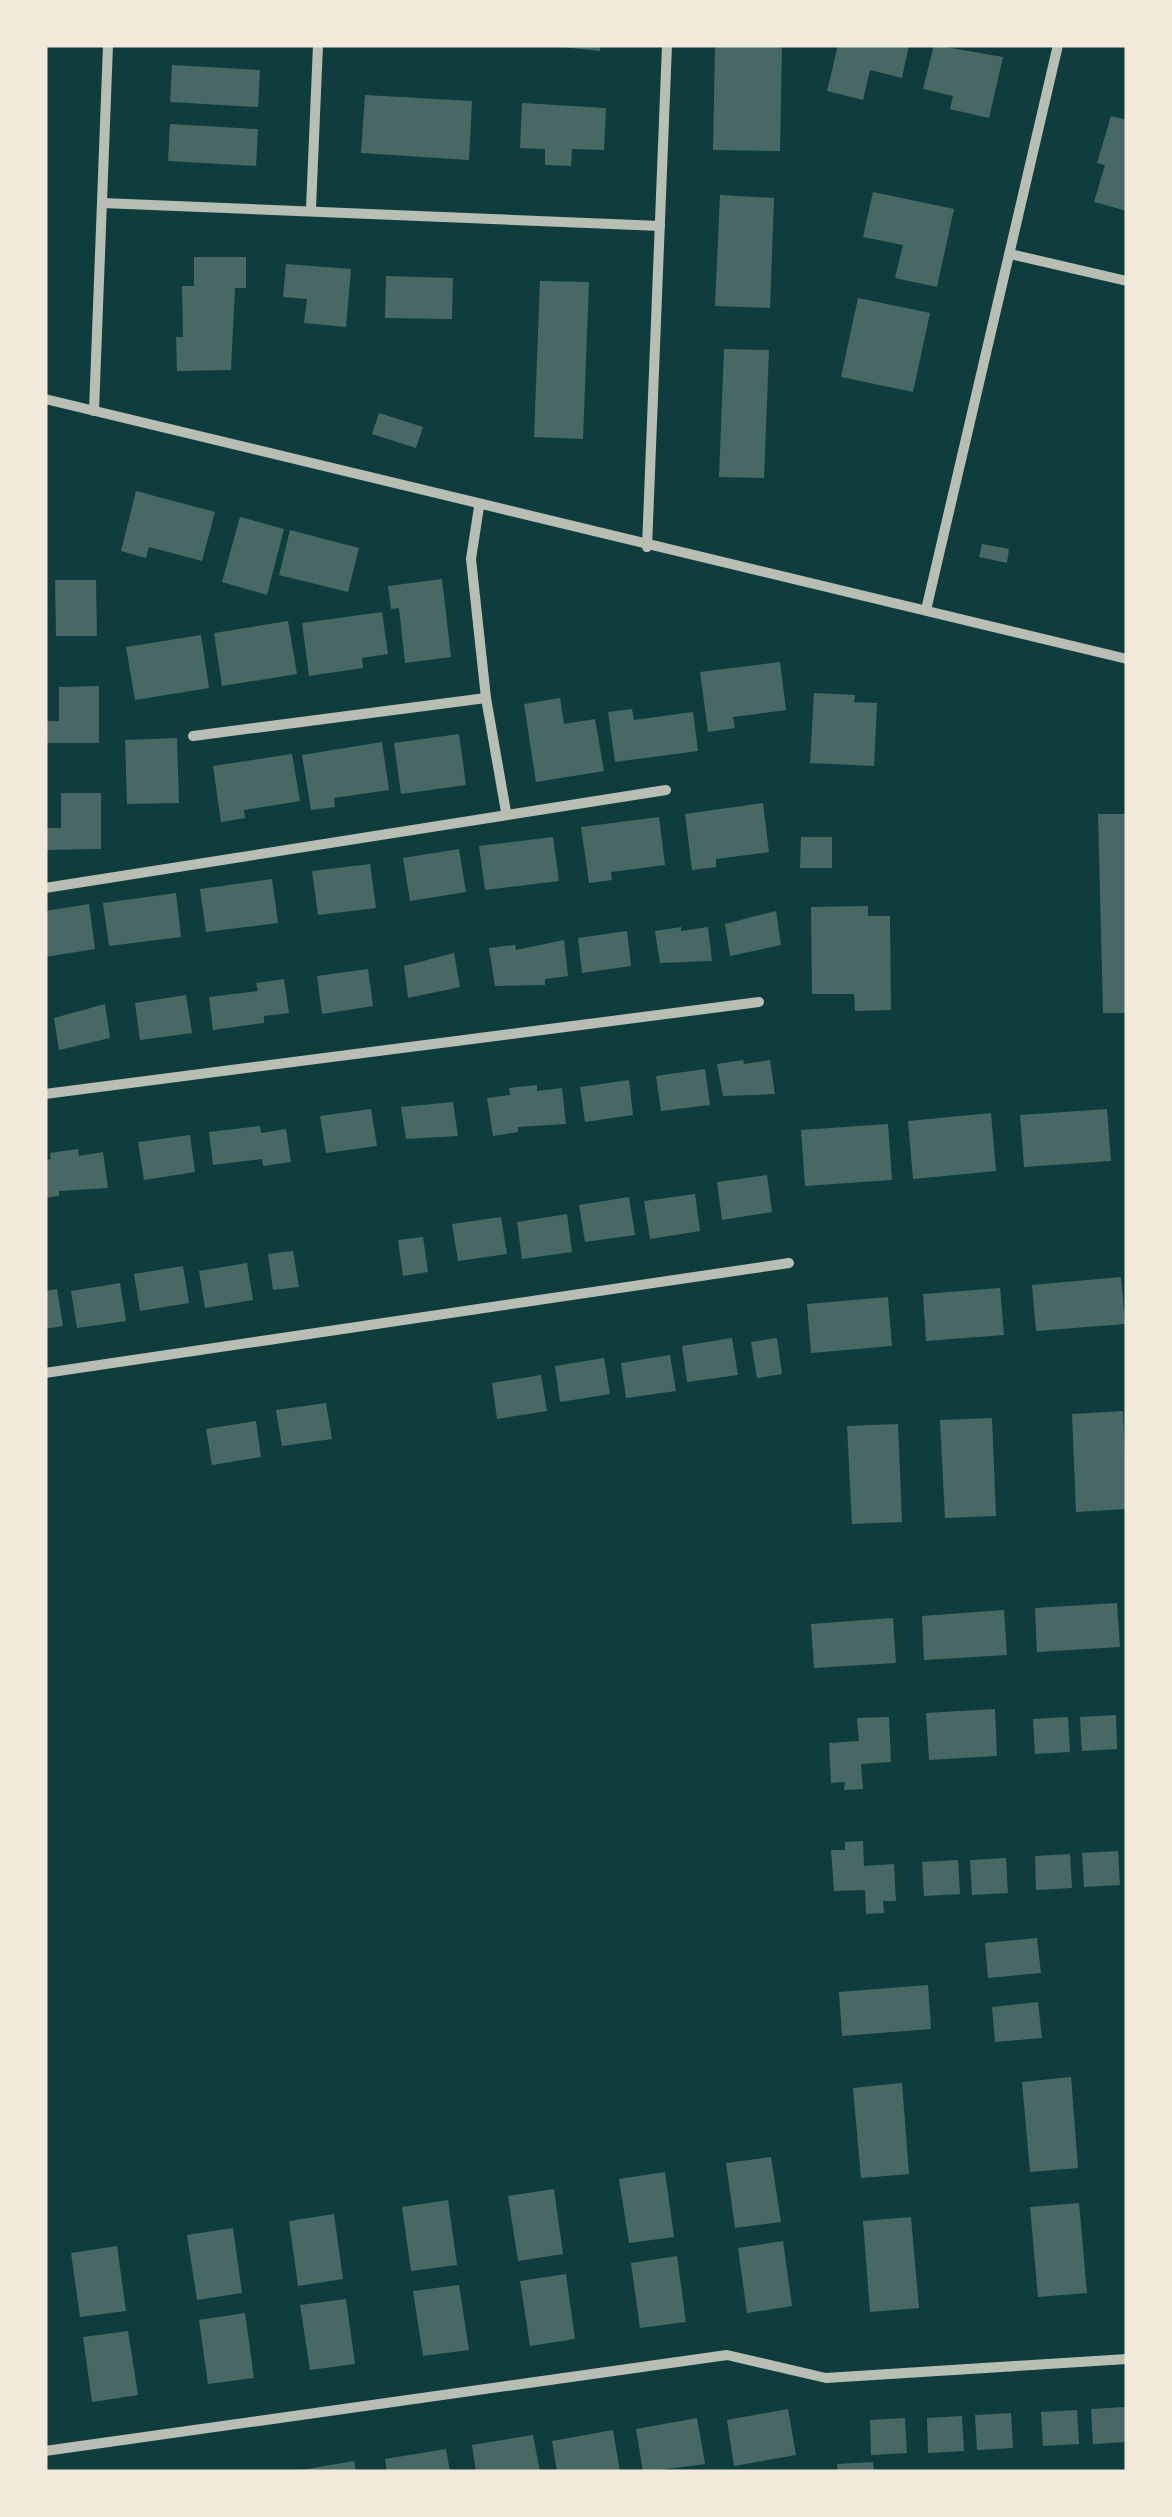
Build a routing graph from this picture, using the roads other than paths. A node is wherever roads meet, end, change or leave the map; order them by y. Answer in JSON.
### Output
{"nodes":[{"id":1,"x":108,"y":45,"type":"edge"},
{"id":2,"x":318,"y":45,"type":"edge"},
{"id":3,"x":667,"y":45,"type":"edge"},
{"id":4,"x":1058,"y":45,"type":"edge"},
{"id":5,"x":102,"y":203,"type":"junction"},
{"id":6,"x":311,"y":208,"type":"junction"},
{"id":7,"x":660,"y":226,"type":"junction"},
{"id":8,"x":1010,"y":254,"type":"junction"},
{"id":9,"x":1127,"y":282,"type":"edge"},
{"id":10,"x":45,"y":399,"type":"edge"},
{"id":11,"x":94,"y":411,"type":"junction"},
{"id":12,"x":480,"y":507,"type":"junction"},
{"id":13,"x":647,"y":547,"type":"junction"},
{"id":14,"x":926,"y":610,"type":"junction"},
{"id":15,"x":1127,"y":660,"type":"edge"},
{"id":16,"x":486,"y":698,"type":"junction"},
{"id":17,"x":193,"y":736,"type":"dead end"},
{"id":18,"x":666,"y":790,"type":"dead end"},
{"id":19,"x":506,"y":812,"type":"junction"},
{"id":20,"x":45,"y":888,"type":"edge"},
{"id":21,"x":759,"y":1002,"type":"dead end"},
{"id":22,"x":45,"y":1094,"type":"edge"},
{"id":23,"x":789,"y":1262,"type":"dead end"},
{"id":24,"x":45,"y":1373,"type":"edge"},
{"id":25,"x":1127,"y":2359,"type":"edge"},
{"id":26,"x":45,"y":2451,"type":"edge"}],
"edges":[{"from":1,"to":5,"type":"street"},
{"from":2,"to":6,"type":"street"},
{"from":3,"to":7,"type":"street"},
{"from":4,"to":8,"type":"street"},
{"from":5,"to":6,"type":"street"},
{"from":5,"to":11,"type":"street"},
{"from":6,"to":7,"type":"street"},
{"from":7,"to":13,"type":"street"},
{"from":8,"to":9,"type":"street"},
{"from":8,"to":14,"type":"street"},
{"from":10,"to":11,"type":"street"},
{"from":11,"to":12,"type":"street"},
{"from":12,"to":13,"type":"street"},
{"from":12,"to":16,"type":"street"},
{"from":13,"to":14,"type":"street"},
{"from":14,"to":15,"type":"street"},
{"from":16,"to":17,"type":"street"},
{"from":16,"to":19,"type":"street"},
{"from":18,"to":19,"type":"street"},
{"from":19,"to":20,"type":"street"},
{"from":21,"to":22,"type":"street"},
{"from":23,"to":24,"type":"street"},
{"from":25,"to":26,"type":"street"}]}
